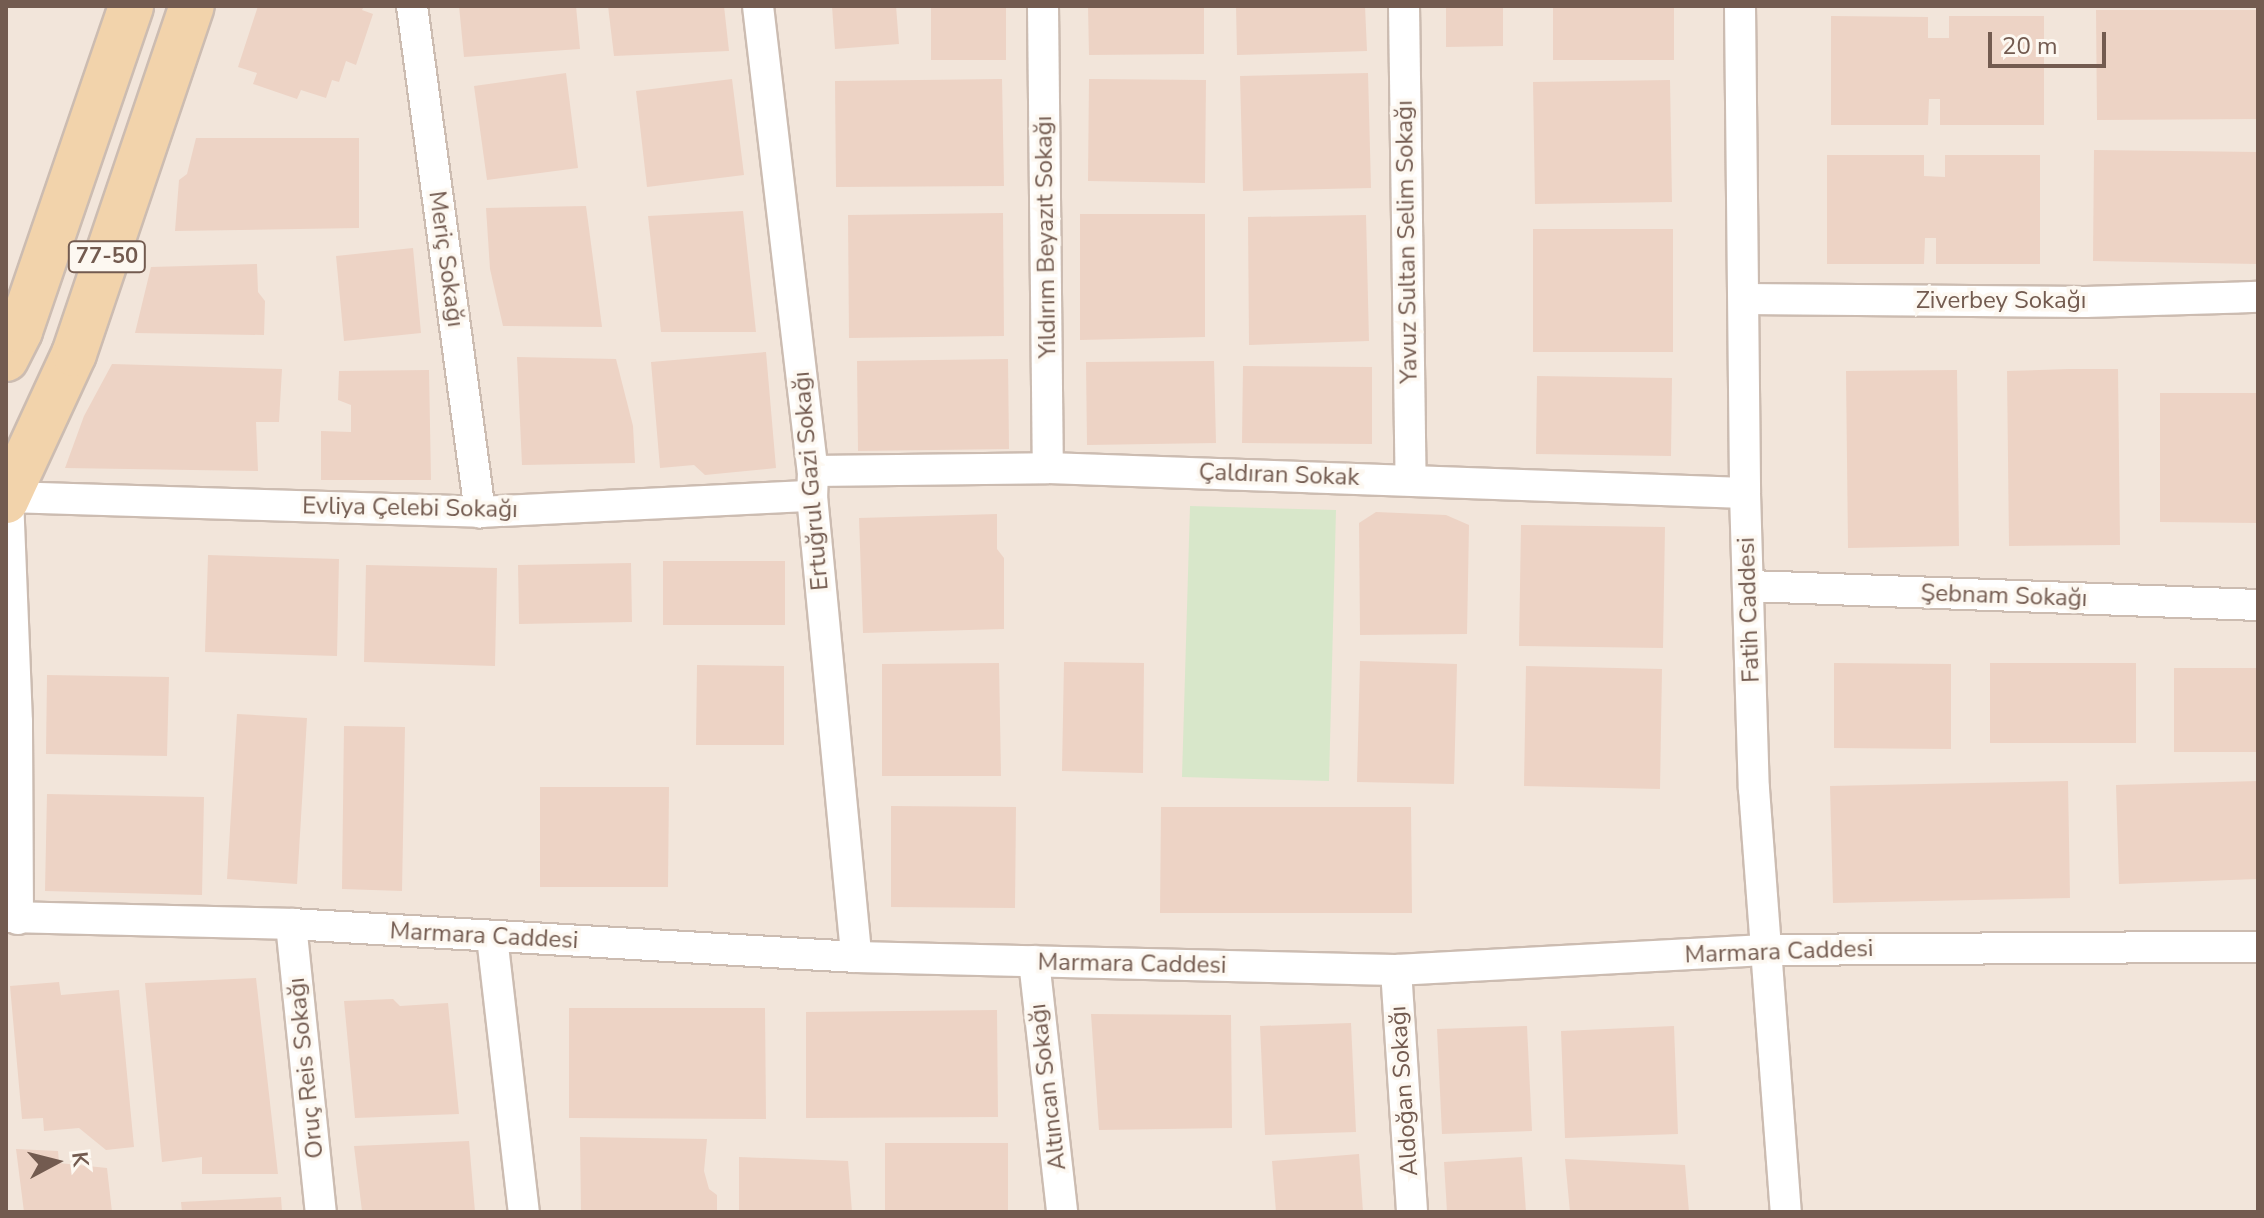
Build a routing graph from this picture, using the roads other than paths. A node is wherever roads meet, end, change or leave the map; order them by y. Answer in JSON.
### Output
{"nodes":[{"id":1,"x":131,"y":6,"type":"edge"},
{"id":2,"x":192,"y":6,"type":"edge"},
{"id":3,"x":412,"y":6,"type":"edge"},
{"id":4,"x":758,"y":6,"type":"edge"},
{"id":5,"x":1043,"y":6,"type":"edge"},
{"id":6,"x":1404,"y":6,"type":"edge"},
{"id":7,"x":1740,"y":6,"type":"edge"},
{"id":8,"x":2258,"y":297,"type":"edge"},
{"id":9,"x":1744,"y":299,"type":"junction"},
{"id":10,"x":6,"y":359,"type":"edge"},
{"id":11,"x":1048,"y":468,"type":"junction"},
{"id":12,"x":1411,"y":479,"type":"junction"},
{"id":13,"x":812,"y":484,"type":"junction"},
{"id":14,"x":1745,"y":493,"type":"junction"},
{"id":15,"x":7,"y":499,"type":"edge"},
{"id":16,"x":480,"y":512,"type":"junction"},
{"id":17,"x":1750,"y":586,"type":"junction"},
{"id":18,"x":2258,"y":605,"type":"edge"},
{"id":19,"x":12,"y":918,"type":"edge"},
{"id":20,"x":291,"y":924,"type":"junction"},
{"id":21,"x":492,"y":937,"type":"junction"},
{"id":22,"x":2258,"y":947,"type":"edge"},
{"id":23,"x":1769,"y":950,"type":"junction"},
{"id":24,"x":856,"y":957,"type":"junction"},
{"id":25,"x":1034,"y":961,"type":"junction"},
{"id":26,"x":1396,"y":970,"type":"junction"},
{"id":27,"x":321,"y":1212,"type":"edge"},
{"id":28,"x":524,"y":1212,"type":"edge"},
{"id":29,"x":1062,"y":1212,"type":"edge"},
{"id":30,"x":1412,"y":1212,"type":"edge"},
{"id":31,"x":1786,"y":1212,"type":"edge"}],
"edges":[{"from":1,"to":10,"type":"main road","number":"77-50"},
{"from":2,"to":15,"type":"main road","number":"77-50"},
{"from":3,"to":16,"type":"street","name":"Meriç Sokağı"},
{"from":4,"to":13,"type":"street","name":"Ertuğrul Gazi Sokağı"},
{"from":5,"to":11,"type":"street","name":"Yıldırım Beyazıt Sokağı"},
{"from":6,"to":12,"type":"street","name":"Yavuz Sultan Selim Sokağı"},
{"from":7,"to":9,"type":"street","name":"Fatih Caddesi"},
{"from":8,"to":9,"type":"street","name":"Ziverbey Sokağı"},
{"from":9,"to":14,"type":"street","name":"Fatih Caddesi"},
{"from":11,"to":12,"type":"street","name":"Çaldıran Sokak"},
{"from":11,"to":13,"type":"street","name":"Çaldıran Sokak"},
{"from":12,"to":14,"type":"street","name":"Çaldıran Sokak"},
{"from":13,"to":16,"type":"street","name":"Evliya Çelebi Sokağı"},
{"from":13,"to":24,"type":"street","name":"Ertuğrul Gazi Sokağı"},
{"from":14,"to":17,"type":"street","name":"Fatih Caddesi"},
{"from":15,"to":16,"type":"street","name":"Evliya Çelebi Sokağı"},
{"from":15,"to":19,"type":"street"},
{"from":17,"to":18,"type":"street","name":"Şebnam Sokağı"},
{"from":17,"to":23,"type":"street","name":"Fatih Caddesi"},
{"from":19,"to":20,"type":"street","name":"Marmara Caddesi"},
{"from":20,"to":21,"type":"street","name":"Marmara Caddesi"},
{"from":20,"to":27,"type":"street","name":"Oruç Reis Sokağı"},
{"from":21,"to":24,"type":"street","name":"Marmara Caddesi"},
{"from":21,"to":28,"type":"street"},
{"from":22,"to":23,"type":"street","name":"Marmara Caddesi"},
{"from":23,"to":26,"type":"street","name":"Marmara Caddesi"},
{"from":23,"to":31,"type":"street","name":"Fatih Caddesi"},
{"from":24,"to":25,"type":"street","name":"Marmara Caddesi"},
{"from":25,"to":26,"type":"street","name":"Marmara Caddesi"},
{"from":25,"to":29,"type":"street","name":"Altıncan Sokağı"},
{"from":26,"to":30,"type":"street","name":"Aldoğan Sokağı"}]}
